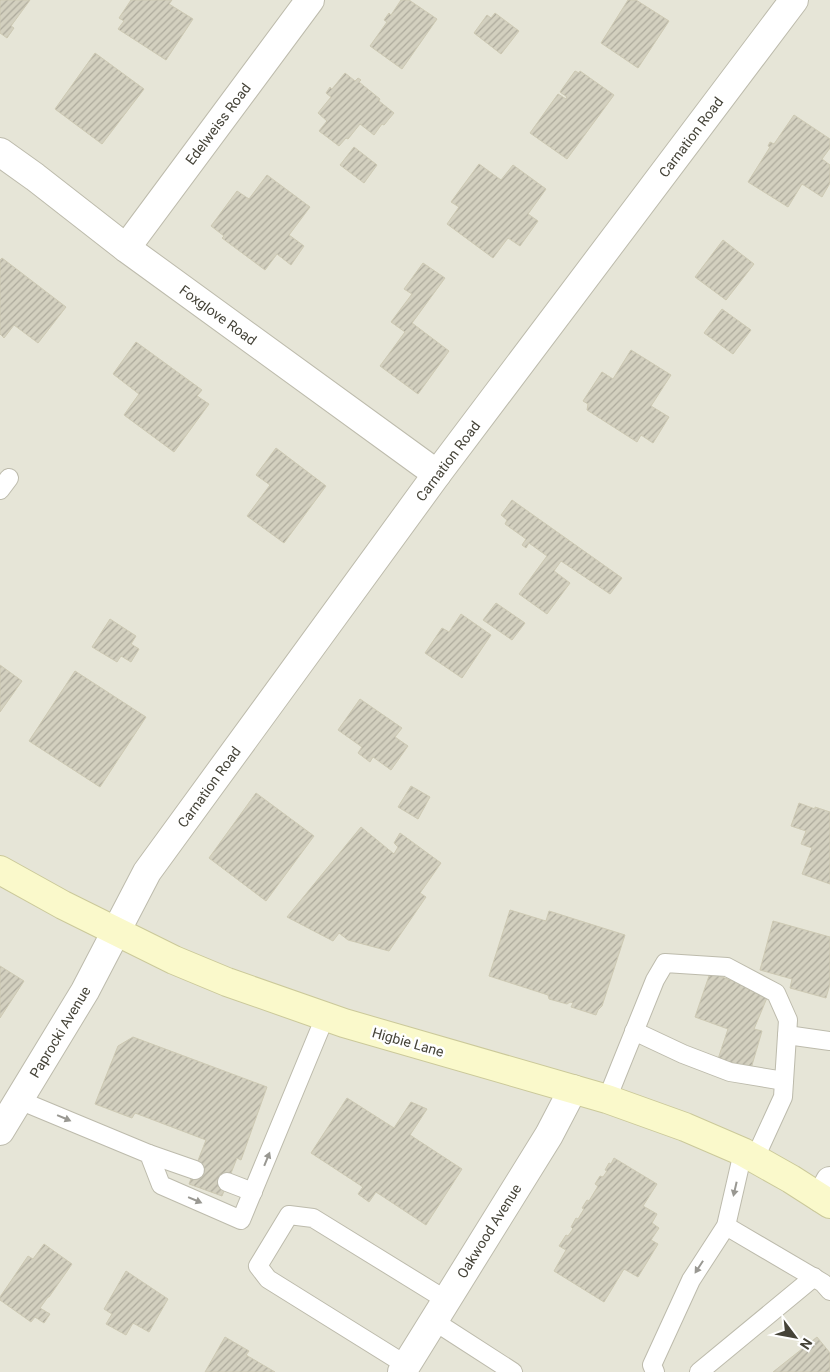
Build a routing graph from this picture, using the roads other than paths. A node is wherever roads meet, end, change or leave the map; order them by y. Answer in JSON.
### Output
{"nodes":[{"id":1,"x":310,"y":0,"type":"edge"},
{"id":2,"x":794,"y":0,"type":"edge"},
{"id":3,"x":0,"y":152,"type":"edge"},
{"id":4,"x":126,"y":248,"type":"junction"},
{"id":5,"x":437,"y":474,"type":"junction"},
{"id":6,"x":0,"y":870,"type":"edge"},
{"id":7,"x":117,"y":931,"type":"junction"},
{"id":8,"x":325,"y":1017,"type":"junction"},
{"id":9,"x":634,"y":1031,"type":"junction"},
{"id":10,"x":787,"y":1035,"type":"junction"},
{"id":11,"x":830,"y":1041,"type":"edge"},
{"id":12,"x":784,"y":1081,"type":"junction"},
{"id":13,"x":573,"y":1089,"type":"junction"},
{"id":14,"x":607,"y":1099,"type":"junction"},
{"id":15,"x":19,"y":1100,"type":"junction"},
{"id":16,"x":0,"y":1131,"type":"edge"},
{"id":17,"x":149,"y":1154,"type":"junction"},
{"id":18,"x":749,"y":1155,"type":"junction"},
{"id":19,"x":195,"y":1170,"type":"dead end"},
{"id":20,"x":227,"y":1182,"type":"dead end"},
{"id":21,"x":253,"y":1192,"type":"junction"},
{"id":22,"x":827,"y":1194,"type":"edge"},
{"id":23,"x":726,"y":1226,"type":"junction"},
{"id":24,"x":824,"y":1281,"type":"edge"},
{"id":25,"x":440,"y":1311,"type":"junction"},
{"id":26,"x":404,"y":1369,"type":"edge"},
{"id":27,"x":513,"y":1372,"type":"edge"},
{"id":28,"x":655,"y":1372,"type":"edge"},
{"id":29,"x":699,"y":1372,"type":"edge"}],
"edges":[{"from":1,"to":4,"type":"street","name":"Edelweiss Road"},
{"from":2,"to":5,"type":"street","name":"Carnation Road"},
{"from":3,"to":4,"type":"street","name":"Foxglove Road"},
{"from":4,"to":5,"type":"street","name":"Foxglove Road"},
{"from":5,"to":7,"type":"street","name":"Carnation Road"},
{"from":6,"to":7,"type":"main road","name":"Higbie Lane"},
{"from":7,"to":8,"type":"main road","name":"Higbie Lane"},
{"from":7,"to":15,"type":"street","name":"Paprocki Avenue"},
{"from":8,"to":13,"type":"main road","name":"Higbie Lane"},
{"from":21,"to":8,"type":"lane","one_way":true},
{"from":9,"to":10,"type":"lane"},
{"from":9,"to":12,"type":"lane"},
{"from":9,"to":14,"type":"lane"},
{"from":10,"to":11,"type":"lane"},
{"from":10,"to":12,"type":"lane"},
{"from":12,"to":18,"type":"lane"},
{"from":13,"to":14,"type":"main road","name":"Higbie Lane"},
{"from":13,"to":25,"type":"street","name":"Oakwood Avenue"},
{"from":14,"to":18,"type":"main road","name":"Higbie Lane"},
{"from":15,"to":16,"type":"street","name":"Paprocki Avenue"},
{"from":15,"to":17,"type":"lane","one_way":true},
{"from":17,"to":19,"type":"lane"},
{"from":17,"to":21,"type":"lane","one_way":true},
{"from":18,"to":22,"type":"main road","name":"Higbie Lane"},
{"from":18,"to":23,"type":"lane","one_way":true},
{"from":20,"to":21,"type":"lane"},
{"from":23,"to":24,"type":"lane"},
{"from":23,"to":28,"type":"lane","one_way":true},
{"from":24,"to":29,"type":"lane"},
{"from":25,"to":26,"type":"street","name":"Oakwood Avenue"},
{"from":25,"to":26,"type":"lane"},
{"from":25,"to":27,"type":"lane"}]}
